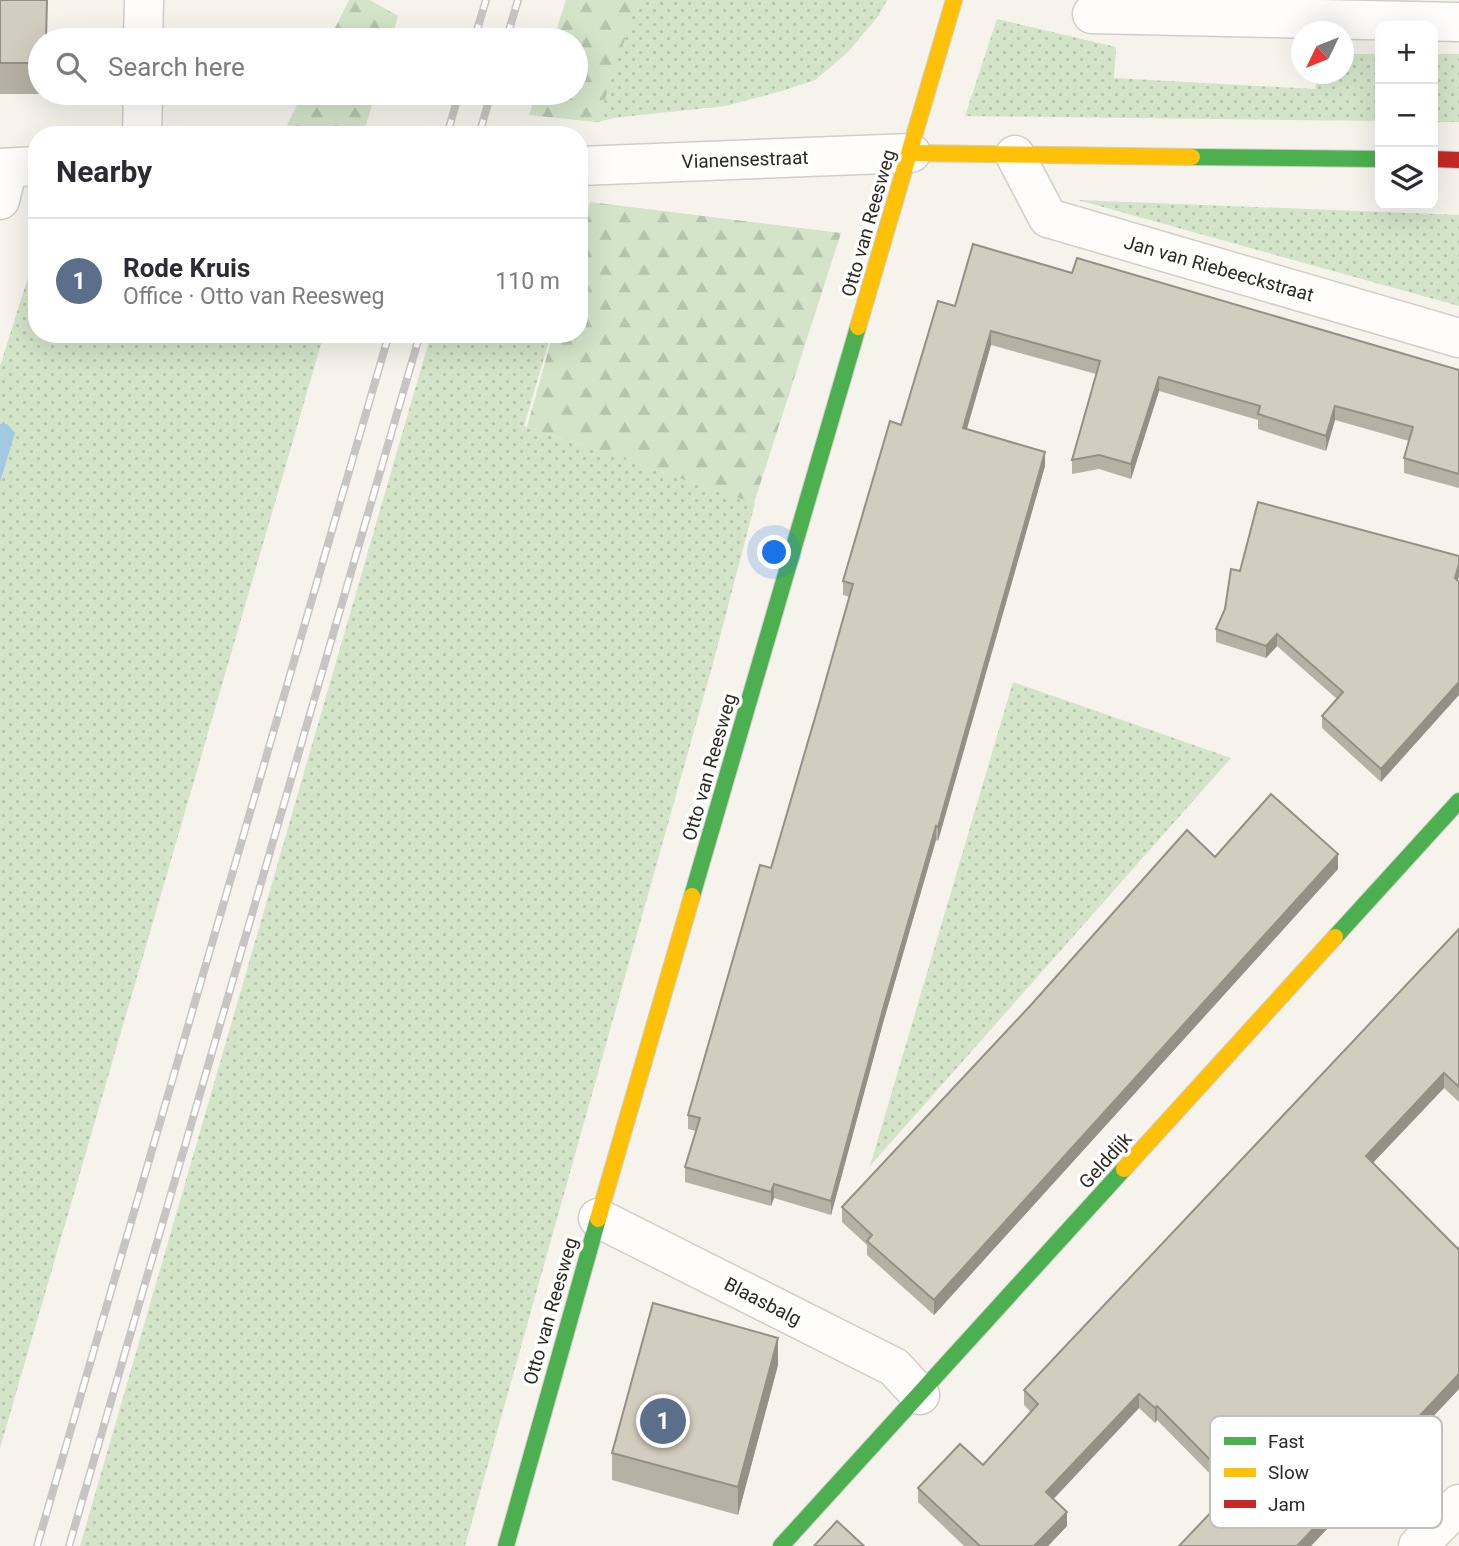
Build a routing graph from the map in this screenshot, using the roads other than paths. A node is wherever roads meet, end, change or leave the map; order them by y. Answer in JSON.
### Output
{"nodes":[{"id":1,"x":144,"y":0,"type":"edge"},
{"id":2,"x":954,"y":0,"type":"edge"},
{"id":3,"x":1091,"y":14,"type":"dead end"},
{"id":4,"x":1459,"y":22,"type":"edge"},
{"id":5,"x":144,"y":28,"type":"edge"},
{"id":6,"x":143,"y":105,"type":"edge"},
{"id":7,"x":142,"y":126,"type":"edge"},
{"id":8,"x":911,"y":153,"type":"junction"},
{"id":9,"x":1015,"y":155,"type":"junction"},
{"id":10,"x":1375,"y":159,"type":"edge"},
{"id":11,"x":1438,"y":159,"type":"edge"},
{"id":12,"x":1459,"y":160,"type":"edge"},
{"id":13,"x":588,"y":166,"type":"edge"},
{"id":14,"x":1459,"y":338,"type":"edge"},
{"id":15,"x":1459,"y":801,"type":"edge"},
{"id":16,"x":598,"y":1218,"type":"junction"},
{"id":17,"x":920,"y":1395,"type":"junction"},
{"id":18,"x":1459,"y":1504,"type":"edge"},
{"id":19,"x":1442,"y":1521,"type":"edge"},
{"id":20,"x":1436,"y":1528,"type":"edge"},
{"id":21,"x":508,"y":1545,"type":"edge"},
{"id":22,"x":781,"y":1546,"type":"edge"},
{"id":23,"x":1418,"y":1546,"type":"edge"}],
"edges":[{"from":1,"to":5,"type":"street"},
{"from":2,"to":8,"type":"street","name":"Otto van Reesweg"},
{"from":3,"to":4,"type":"street"},
{"from":6,"to":7,"type":"street"},
{"from":8,"to":9,"type":"street"},
{"from":8,"to":13,"type":"street","name":"Vianensestraat"},
{"from":8,"to":16,"type":"street","name":"Otto van Reesweg"},
{"from":9,"to":10,"type":"street"},
{"from":9,"to":14,"type":"street","name":"Jan van Riebeeckstraat"},
{"from":11,"to":12,"type":"street"},
{"from":15,"to":17,"type":"street","name":"Gelddijk"},
{"from":16,"to":17,"type":"street","name":"Blaasbalg"},
{"from":16,"to":21,"type":"street","name":"Otto van Reesweg"},
{"from":17,"to":22,"type":"street","name":"Gelddijk"},
{"from":18,"to":19,"type":"street"},
{"from":20,"to":23,"type":"street"}]}
